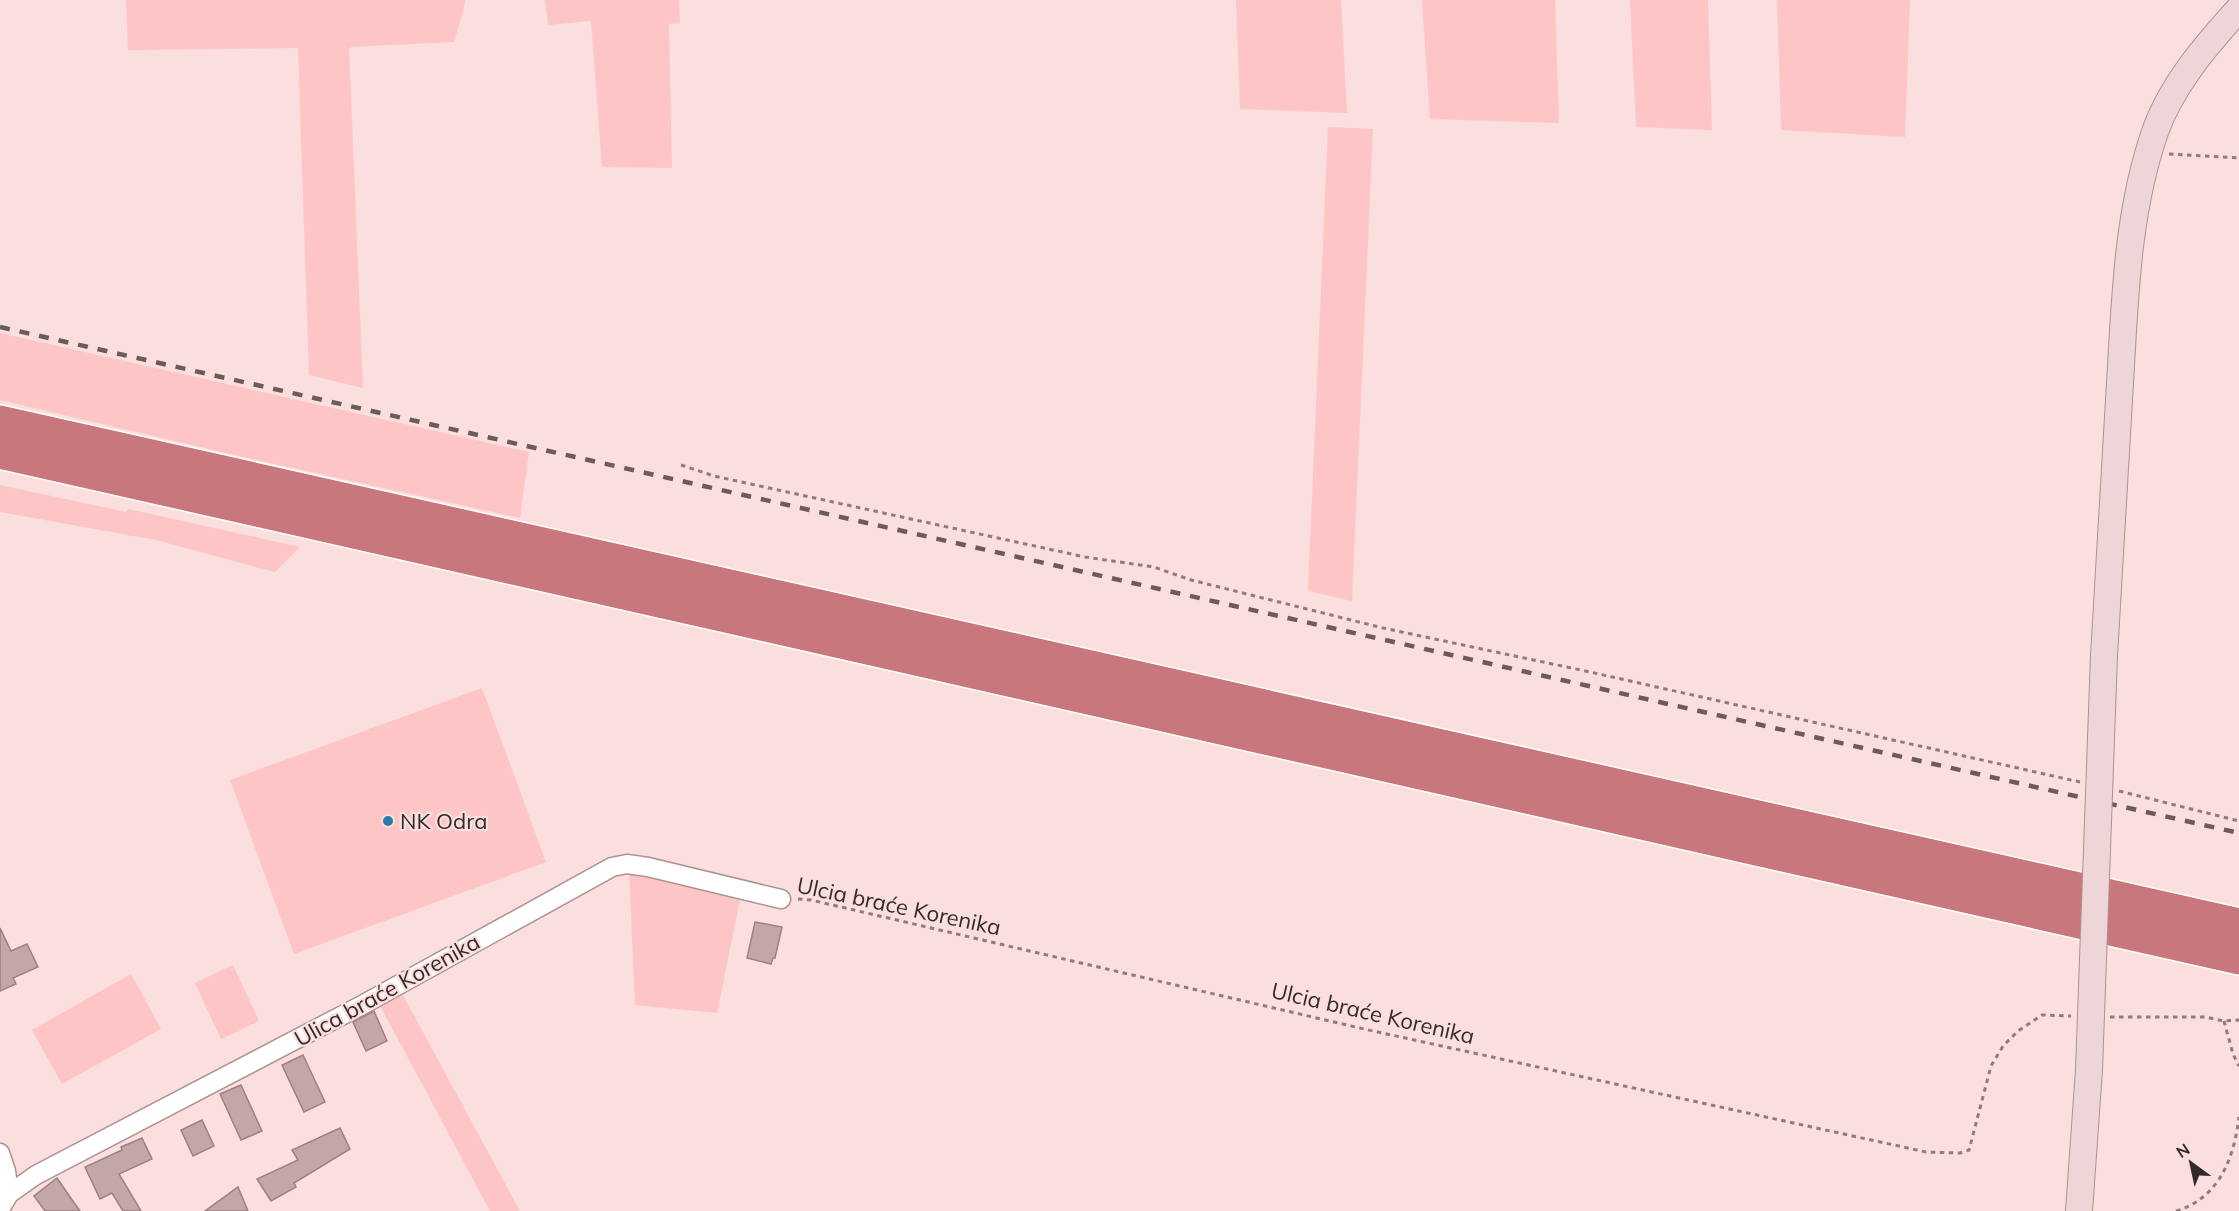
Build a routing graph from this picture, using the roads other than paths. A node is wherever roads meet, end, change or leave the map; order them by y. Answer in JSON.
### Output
{"nodes":[{"id":1,"x":2239,"y":9,"type":"edge"},
{"id":2,"x":0,"y":422,"type":"edge"},
{"id":3,"x":0,"y":452,"type":"edge"},
{"id":4,"x":781,"y":899,"type":"road end"},
{"id":5,"x":2239,"y":925,"type":"edge"},
{"id":6,"x":2239,"y":958,"type":"edge"},
{"id":7,"x":0,"y":1153,"type":"edge"},
{"id":8,"x":4,"y":1202,"type":"edge"},
{"id":9,"x":2079,"y":1211,"type":"edge"}],
"edges":[{"from":1,"to":9,"type":"main road","bridge":true},
{"from":2,"to":5,"type":"highway"},
{"from":3,"to":6,"type":"highway"},
{"from":4,"to":8,"type":"street","name":"Ulica braće Korenika"},
{"from":7,"to":8,"type":"street"}]}
